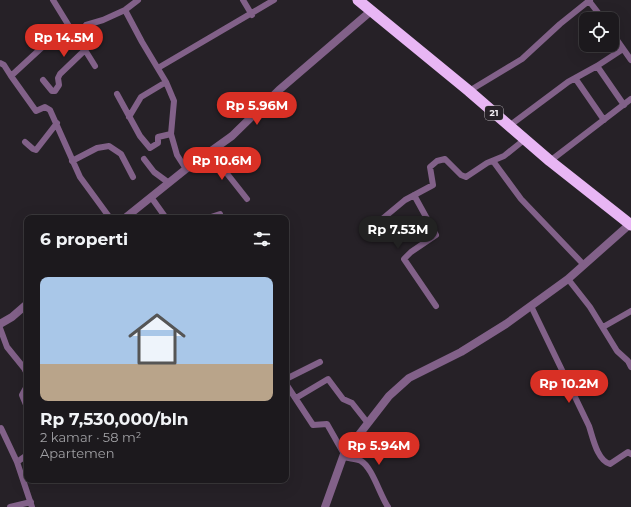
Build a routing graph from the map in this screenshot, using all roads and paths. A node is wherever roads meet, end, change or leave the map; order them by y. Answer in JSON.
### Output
{"nodes":[{"id":1,"x":53,"y":0,"type":"edge"},
{"id":2,"x":138,"y":0,"type":"edge"},
{"id":3,"x":243,"y":0,"type":"edge"},
{"id":4,"x":274,"y":0,"type":"edge"},
{"id":5,"x":358,"y":0,"type":"edge"},
{"id":6,"x":590,"y":0,"type":"edge"},
{"id":7,"x":126,"y":10,"type":"junction"},
{"id":8,"x":371,"y":11,"type":"junction"},
{"id":9,"x":598,"y":12,"type":"edge"},
{"id":10,"x":252,"y":15,"type":"junction"},
{"id":11,"x":69,"y":26,"type":"junction"},
{"id":12,"x":76,"y":36,"type":"junction"},
{"id":13,"x":619,"y":43,"type":"edge"},
{"id":14,"x":623,"y":49,"type":"junction"},
{"id":15,"x":85,"y":50,"type":"junction"},
{"id":16,"x":631,"y":60,"type":"edge"},
{"id":17,"x":0,"y":63,"type":"edge"},
{"id":18,"x":95,"y":66,"type":"dead end"},
{"id":19,"x":597,"y":66,"type":"junction"},
{"id":20,"x":158,"y":68,"type":"junction"},
{"id":21,"x":11,"y":76,"type":"junction"},
{"id":22,"x":575,"y":78,"type":"junction"},
{"id":23,"x":43,"y":80,"type":"dead end"},
{"id":24,"x":166,"y":82,"type":"junction"},
{"id":25,"x":469,"y":91,"type":"junction"},
{"id":26,"x":117,"y":94,"type":"dead end"},
{"id":27,"x":631,"y":99,"type":"edge"},
{"id":28,"x":624,"y":105,"type":"junction"},
{"id":29,"x":129,"y":117,"type":"junction"},
{"id":30,"x":604,"y":120,"type":"junction"},
{"id":31,"x":57,"y":124,"type":"junction"},
{"id":32,"x":509,"y":126,"type":"junction"},
{"id":33,"x":171,"y":134,"type":"junction"},
{"id":34,"x":524,"y":140,"type":"junction"},
{"id":35,"x":25,"y":142,"type":"dead end"},
{"id":36,"x":210,"y":152,"type":"junction"},
{"id":37,"x":144,"y":159,"type":"dead end"},
{"id":38,"x":72,"y":161,"type":"junction"},
{"id":39,"x":493,"y":161,"type":"junction"},
{"id":40,"x":550,"y":161,"type":"junction"},
{"id":41,"x":186,"y":170,"type":"junction"},
{"id":42,"x":133,"y":177,"type":"dead end"},
{"id":43,"x":168,"y":183,"type":"junction"},
{"id":44,"x":414,"y":195,"type":"junction"},
{"id":45,"x":152,"y":197,"type":"junction"},
{"id":46,"x":247,"y":199,"type":"dead end"},
{"id":47,"x":220,"y":214,"type":"dead end"},
{"id":48,"x":108,"y":215,"type":"edge"},
{"id":49,"x":129,"y":215,"type":"edge"},
{"id":50,"x":164,"y":215,"type":"edge"},
{"id":51,"x":217,"y":215,"type":"edge"},
{"id":52,"x":381,"y":220,"type":"dead end"},
{"id":53,"x":630,"y":224,"type":"edge"},
{"id":54,"x":584,"y":265,"type":"junction"},
{"id":55,"x":568,"y":279,"type":"junction"},
{"id":56,"x":436,"y":306,"type":"dead end"},
{"id":57,"x":531,"y":306,"type":"junction"},
{"id":58,"x":24,"y":307,"type":"edge"},
{"id":59,"x":631,"y":311,"type":"edge"},
{"id":60,"x":0,"y":324,"type":"edge"},
{"id":61,"x":603,"y":327,"type":"junction"},
{"id":62,"x":0,"y":328,"type":"edge"},
{"id":63,"x":320,"y":362,"type":"dead end"},
{"id":64,"x":631,"y":367,"type":"edge"},
{"id":65,"x":24,"y":368,"type":"edge"},
{"id":66,"x":289,"y":378,"type":"edge"},
{"id":67,"x":289,"y":388,"type":"edge"},
{"id":68,"x":296,"y":398,"type":"junction"},
{"id":69,"x":367,"y":422,"type":"junction"},
{"id":70,"x":1,"y":428,"type":"edge"},
{"id":71,"x":631,"y":454,"type":"edge"},
{"id":72,"x":344,"y":456,"type":"junction"},
{"id":73,"x":24,"y":457,"type":"edge"},
{"id":74,"x":16,"y":462,"type":"junction"},
{"id":75,"x":32,"y":505,"type":"edge"},
{"id":76,"x":10,"y":507,"type":"edge"},
{"id":77,"x":325,"y":507,"type":"edge"},
{"id":78,"x":388,"y":507,"type":"edge"}],
"edges":[{"from":1,"to":11,"type":"street"},
{"from":2,"to":7,"type":"street"},
{"from":3,"to":10,"type":"street"},
{"from":4,"to":10,"type":"street"},
{"from":5,"to":8,"type":"highway","number":"21"},
{"from":6,"to":9,"type":"street"},
{"from":6,"to":25,"type":"street"},
{"from":7,"to":12,"type":"street"},
{"from":7,"to":20,"type":"street"},
{"from":8,"to":25,"type":"highway","number":"21"},
{"from":8,"to":36,"type":"street"},
{"from":10,"to":20,"type":"street"},
{"from":11,"to":12,"type":"street"},
{"from":11,"to":21,"type":"street"},
{"from":12,"to":15,"type":"street"},
{"from":13,"to":14,"type":"street"},
{"from":14,"to":16,"type":"street"},
{"from":14,"to":19,"type":"street"},
{"from":15,"to":18,"type":"street"},
{"from":15,"to":23,"type":"street"},
{"from":17,"to":21,"type":"street"},
{"from":19,"to":22,"type":"street"},
{"from":19,"to":28,"type":"street"},
{"from":20,"to":24,"type":"street"},
{"from":21,"to":31,"type":"street"},
{"from":22,"to":30,"type":"street"},
{"from":22,"to":32,"type":"street"},
{"from":24,"to":29,"type":"street"},
{"from":24,"to":33,"type":"street"},
{"from":25,"to":32,"type":"highway","number":"21"},
{"from":26,"to":29,"type":"street"},
{"from":27,"to":28,"type":"street"},
{"from":28,"to":30,"type":"street"},
{"from":29,"to":33,"type":"street"},
{"from":30,"to":40,"type":"street"},
{"from":31,"to":35,"type":"street"},
{"from":31,"to":38,"type":"street"},
{"from":32,"to":34,"type":"highway","number":"21"},
{"from":33,"to":41,"type":"street"},
{"from":34,"to":39,"type":"street"},
{"from":34,"to":40,"type":"highway","number":"21"},
{"from":36,"to":41,"type":"street"},
{"from":36,"to":46,"type":"street"},
{"from":37,"to":43,"type":"street"},
{"from":38,"to":42,"type":"street"},
{"from":38,"to":48,"type":"street"},
{"from":39,"to":44,"type":"street"},
{"from":39,"to":54,"type":"street"},
{"from":40,"to":53,"type":"highway","number":"21"},
{"from":41,"to":43,"type":"street"},
{"from":43,"to":45,"type":"street"},
{"from":44,"to":52,"type":"street"},
{"from":44,"to":56,"type":"street"},
{"from":45,"to":49,"type":"street"},
{"from":45,"to":50,"type":"street"},
{"from":47,"to":51,"type":"street"},
{"from":53,"to":54,"type":"street"},
{"from":54,"to":55,"type":"street"},
{"from":55,"to":57,"type":"street"},
{"from":55,"to":61,"type":"street"},
{"from":57,"to":69,"type":"street"},
{"from":57,"to":71,"type":"street"},
{"from":58,"to":60,"type":"street"},
{"from":59,"to":61,"type":"street"},
{"from":61,"to":64,"type":"street"},
{"from":62,"to":65,"type":"street"},
{"from":63,"to":66,"type":"street"},
{"from":67,"to":68,"type":"street"},
{"from":68,"to":69,"type":"street"},
{"from":68,"to":72,"type":"street"},
{"from":69,"to":72,"type":"street"},
{"from":70,"to":74,"type":"street"},
{"from":72,"to":77,"type":"street"},
{"from":72,"to":78,"type":"street"},
{"from":73,"to":74,"type":"street"},
{"from":74,"to":75,"type":"street"},
{"from":75,"to":76,"type":"street"}]}
